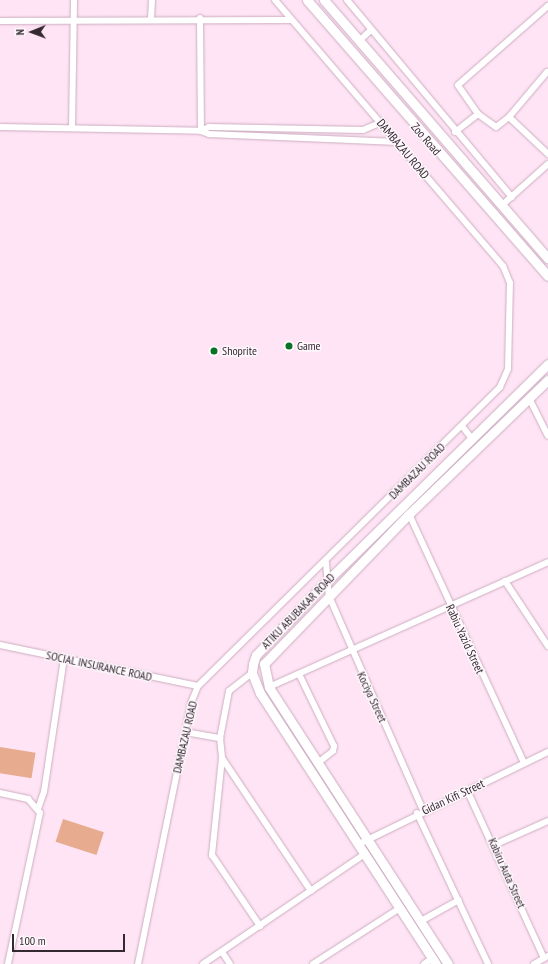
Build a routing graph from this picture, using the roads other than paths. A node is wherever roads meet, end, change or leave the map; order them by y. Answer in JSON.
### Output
{"nodes":[{"id":1,"x":74,"y":0,"type":"edge"},
{"id":2,"x":152,"y":0,"type":"edge"},
{"id":3,"x":276,"y":0,"type":"edge"},
{"id":4,"x":307,"y":0,"type":"edge"},
{"id":5,"x":324,"y":0,"type":"edge"},
{"id":6,"x":347,"y":0,"type":"edge"},
{"id":7,"x":548,"y":6,"type":"edge"},
{"id":8,"x":200,"y":18,"type":"junction"},
{"id":9,"x":151,"y":19,"type":"junction"},
{"id":10,"x":74,"y":20,"type":"junction"},
{"id":11,"x":292,"y":20,"type":"junction"},
{"id":12,"x":0,"y":21,"type":"edge"},
{"id":13,"x":371,"y":30,"type":"junction"},
{"id":14,"x":359,"y":41,"type":"junction"},
{"id":15,"x":548,"y":72,"type":"edge"},
{"id":16,"x":429,"y":103,"type":"junction"},
{"id":17,"x":420,"y":112,"type":"junction"},
{"id":18,"x":478,"y":114,"type":"junction"},
{"id":19,"x":509,"y":117,"type":"junction"},
{"id":20,"x":382,"y":122,"type":"junction"},
{"id":21,"x":0,"y":127,"type":"edge"},
{"id":22,"x":72,"y":128,"type":"junction"},
{"id":23,"x":201,"y":131,"type":"junction"},
{"id":24,"x":455,"y":132,"type":"junction"},
{"id":25,"x":398,"y":142,"type":"junction"},
{"id":26,"x":548,"y":154,"type":"edge"},
{"id":27,"x":548,"y":164,"type":"edge"},
{"id":28,"x":512,"y":197,"type":"junction"},
{"id":29,"x":501,"y":206,"type":"junction"},
{"id":30,"x":548,"y":259,"type":"edge"},
{"id":31,"x":548,"y":276,"type":"edge"},
{"id":32,"x":548,"y":364,"type":"edge"},
{"id":33,"x":548,"y":380,"type":"edge"},
{"id":34,"x":529,"y":398,"type":"junction"},
{"id":35,"x":462,"y":426,"type":"junction"},
{"id":36,"x":548,"y":436,"type":"edge"},
{"id":37,"x":472,"y":439,"type":"junction"},
{"id":38,"x":409,"y":514,"type":"junction"},
{"id":39,"x":548,"y":562,"type":"edge"},
{"id":40,"x":326,"y":563,"type":"junction"},
{"id":41,"x":505,"y":581,"type":"junction"},
{"id":42,"x":326,"y":582,"type":"junction"},
{"id":43,"x":329,"y":596,"type":"junction"},
{"id":44,"x":450,"y":606,"type":"junction"},
{"id":45,"x":0,"y":645,"type":"edge"},
{"id":46,"x":548,"y":646,"type":"edge"},
{"id":47,"x":350,"y":651,"type":"junction"},
{"id":48,"x":64,"y":658,"type":"junction"},
{"id":49,"x":252,"y":672,"type":"junction"},
{"id":50,"x":299,"y":674,"type":"junction"},
{"id":51,"x":198,"y":686,"type":"junction"},
{"id":52,"x":269,"y":687,"type":"junction"},
{"id":53,"x":185,"y":732,"type":"junction"},
{"id":54,"x":220,"y":738,"type":"junction"},
{"id":55,"x":548,"y":752,"type":"edge"},
{"id":56,"x":222,"y":758,"type":"junction"},
{"id":57,"x":319,"y":762,"type":"junction"},
{"id":58,"x":524,"y":763,"type":"junction"},
{"id":59,"x":467,"y":790,"type":"junction"},
{"id":60,"x":0,"y":793,"type":"edge"},
{"id":61,"x":38,"y":809,"type":"junction"},
{"id":62,"x":420,"y":812,"type":"junction"},
{"id":63,"x":548,"y":821,"type":"edge"},
{"id":64,"x":369,"y":838,"type":"junction"},
{"id":65,"x":359,"y":844,"type":"junction"},
{"id":66,"x":494,"y":844,"type":"junction"},
{"id":67,"x":365,"y":854,"type":"junction"},
{"id":68,"x":311,"y":891,"type":"junction"},
{"id":69,"x":459,"y":900,"type":"junction"},
{"id":70,"x":400,"y":908,"type":"junction"},
{"id":71,"x":421,"y":922,"type":"junction"},
{"id":72,"x":260,"y":926,"type":"junction"},
{"id":73,"x":222,"y":952,"type":"junction"},
{"id":74,"x":546,"y":957,"type":"edge"},
{"id":75,"x":434,"y":961,"type":"edge"},
{"id":76,"x":8,"y":964,"type":"edge"},
{"id":77,"x":138,"y":964,"type":"edge"},
{"id":78,"x":203,"y":964,"type":"edge"},
{"id":79,"x":230,"y":964,"type":"edge"},
{"id":80,"x":313,"y":964,"type":"edge"},
{"id":81,"x":424,"y":964,"type":"edge"},
{"id":82,"x":448,"y":964,"type":"edge"},
{"id":83,"x":488,"y":964,"type":"edge"},
{"id":84,"x":534,"y":964,"type":"edge"}],
"edges":[{"from":1,"to":10,"type":"street"},
{"from":2,"to":9,"type":"street"},
{"from":3,"to":11,"type":"street","name":"DAMBAZAU ROAD"},
{"from":4,"to":31,"type":"street","name":"Zoo Road"},
{"from":5,"to":14,"type":"street","name":"Zoo Road"},
{"from":6,"to":13,"type":"street"},
{"from":7,"to":18,"type":"street"},
{"from":8,"to":9,"type":"street"},
{"from":8,"to":11,"type":"street"},
{"from":8,"to":23,"type":"street"},
{"from":9,"to":10,"type":"street"},
{"from":10,"to":12,"type":"street"},
{"from":10,"to":22,"type":"street"},
{"from":11,"to":20,"type":"street","name":"DAMBAZAU ROAD"},
{"from":13,"to":14,"type":"street"},
{"from":13,"to":16,"type":"street"},
{"from":14,"to":17,"type":"street","name":"Zoo Road"},
{"from":15,"to":19,"type":"street"},
{"from":16,"to":17,"type":"street"},
{"from":16,"to":24,"type":"street"},
{"from":17,"to":29,"type":"street","name":"Zoo Road"},
{"from":18,"to":19,"type":"street"},
{"from":18,"to":24,"type":"street"},
{"from":19,"to":26,"type":"street"},
{"from":20,"to":23,"type":"street"},
{"from":20,"to":25,"type":"street","name":"DAMBAZAU ROAD"},
{"from":21,"to":22,"type":"street"},
{"from":22,"to":23,"type":"street"},
{"from":23,"to":25,"type":"street"},
{"from":24,"to":28,"type":"street"},
{"from":25,"to":35,"type":"street","name":"DAMBAZAU ROAD"},
{"from":27,"to":28,"type":"street"},
{"from":28,"to":29,"type":"street"},
{"from":29,"to":30,"type":"street","name":"Zoo Road"},
{"from":32,"to":37,"type":"street","name":"ATIKU ABUBAKAR ROAD"},
{"from":33,"to":34,"type":"street"},
{"from":34,"to":36,"type":"street"},
{"from":34,"to":38,"type":"street"},
{"from":35,"to":37,"type":"street"},
{"from":35,"to":40,"type":"street","name":"DAMBAZAU ROAD"},
{"from":37,"to":42,"type":"street","name":"ATIKU ABUBAKAR ROAD"},
{"from":38,"to":43,"type":"street"},
{"from":38,"to":44,"type":"street","name":"Rabiu Yazid Street"},
{"from":39,"to":41,"type":"street"},
{"from":40,"to":42,"type":"street","name":"Kociya Street"},
{"from":40,"to":51,"type":"street","name":"DAMBAZAU ROAD"},
{"from":41,"to":44,"type":"street"},
{"from":41,"to":46,"type":"street"},
{"from":42,"to":43,"type":"street","name":"Kociya Street"},
{"from":42,"to":49,"type":"street","name":"ATIKU ABUBAKAR ROAD"},
{"from":43,"to":47,"type":"street","name":"Kociya Street"},
{"from":43,"to":52,"type":"street"},
{"from":44,"to":47,"type":"street"},
{"from":44,"to":58,"type":"street","name":"Rabiu Yazid Street"},
{"from":45,"to":48,"type":"street","name":"SOCIAL INSURANCE ROAD"},
{"from":47,"to":50,"type":"street"},
{"from":47,"to":62,"type":"street","name":"Kociya Street"},
{"from":48,"to":51,"type":"street","name":"SOCIAL INSURANCE ROAD"},
{"from":48,"to":61,"type":"street"},
{"from":49,"to":54,"type":"street"},
{"from":49,"to":65,"type":"street"},
{"from":50,"to":52,"type":"street"},
{"from":50,"to":57,"type":"street"},
{"from":51,"to":53,"type":"street","name":"DAMBAZAU ROAD"},
{"from":52,"to":57,"type":"street"},
{"from":53,"to":54,"type":"street"},
{"from":53,"to":77,"type":"street","name":"DAMBAZAU ROAD"},
{"from":54,"to":56,"type":"street"},
{"from":55,"to":58,"type":"street","name":"Gidan Kifi Street"},
{"from":56,"to":68,"type":"street"},
{"from":56,"to":72,"type":"street"},
{"from":57,"to":64,"type":"street"},
{"from":58,"to":59,"type":"street","name":"Gidan Kifi Street"},
{"from":59,"to":62,"type":"street","name":"Gidan Kifi Street"},
{"from":59,"to":66,"type":"street","name":"Kabiru Auta Street"},
{"from":60,"to":61,"type":"street"},
{"from":61,"to":76,"type":"street"},
{"from":62,"to":64,"type":"street","name":"Gidan Kifi Street"},
{"from":62,"to":69,"type":"street","name":"Kociya Street"},
{"from":63,"to":66,"type":"street"},
{"from":64,"to":65,"type":"street","name":"Gidan Kifi Street"},
{"from":64,"to":71,"type":"street"},
{"from":65,"to":67,"type":"street"},
{"from":66,"to":74,"type":"street","name":"Kabiru Auta Street"},
{"from":67,"to":68,"type":"street"},
{"from":67,"to":70,"type":"street"},
{"from":68,"to":72,"type":"street"},
{"from":69,"to":71,"type":"street"},
{"from":69,"to":83,"type":"street","name":"Kociya Street"},
{"from":70,"to":75,"type":"street"},
{"from":70,"to":80,"type":"street"},
{"from":71,"to":82,"type":"street"},
{"from":72,"to":73,"type":"street"},
{"from":73,"to":78,"type":"street"},
{"from":73,"to":79,"type":"street"},
{"from":74,"to":84,"type":"street"},
{"from":75,"to":81,"type":"street"}]}
